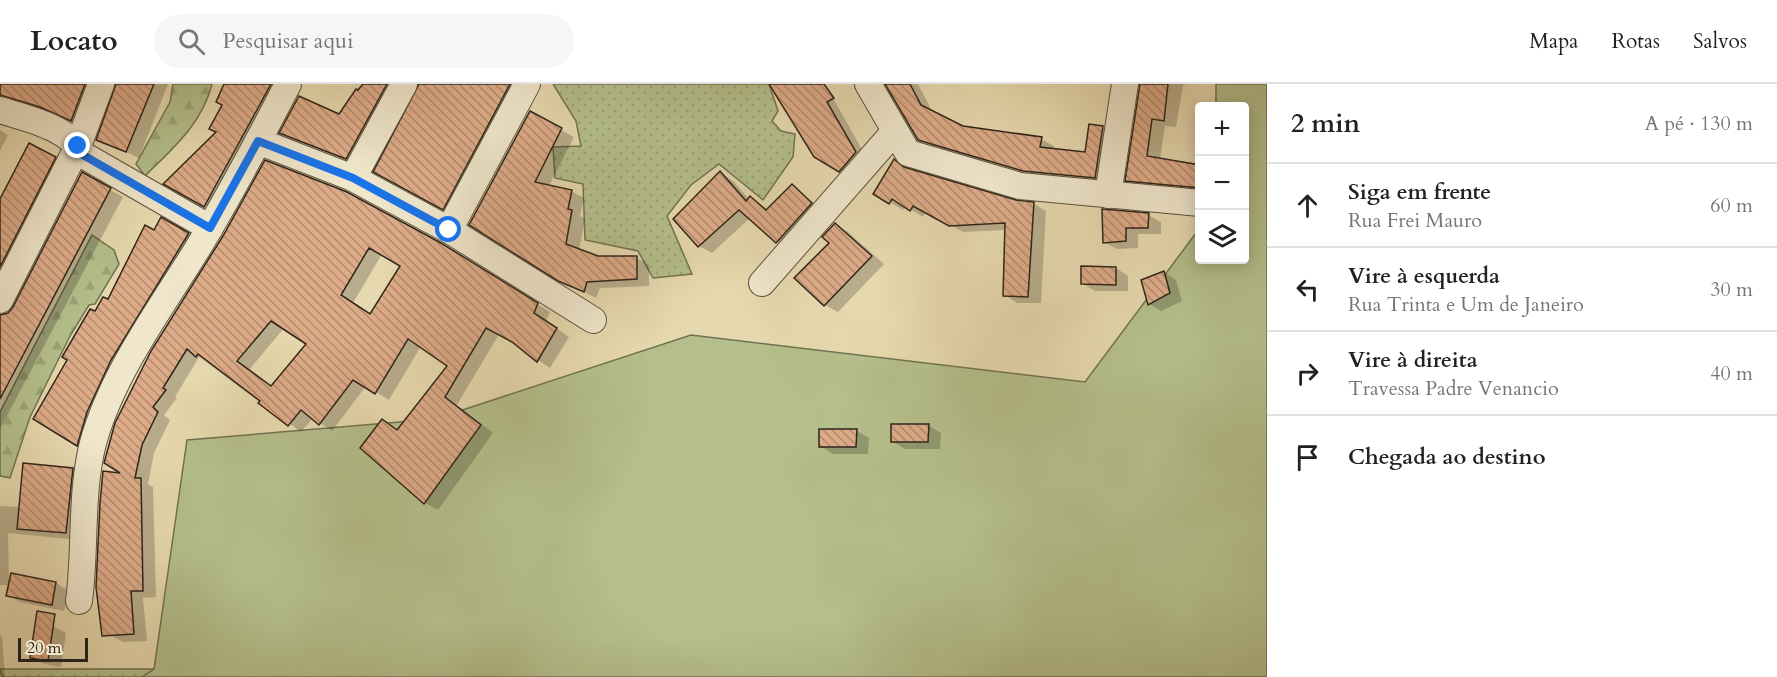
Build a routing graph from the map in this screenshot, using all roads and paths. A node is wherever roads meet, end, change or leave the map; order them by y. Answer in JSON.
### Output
{"nodes":[{"id":1,"x":101,"y":84,"type":"edge"},
{"id":2,"x":288,"y":84,"type":"edge"},
{"id":3,"x":404,"y":84,"type":"edge"},
{"id":4,"x":527,"y":84,"type":"edge"},
{"id":5,"x":868,"y":84,"type":"edge"},
{"id":6,"x":1125,"y":84,"type":"edge"},
{"id":7,"x":0,"y":110,"type":"edge"},
{"id":8,"x":895,"y":131,"type":"junction"},
{"id":9,"x":258,"y":141,"type":"junction"},
{"id":10,"x":78,"y":146,"type":"junction"},
{"id":11,"x":353,"y":178,"type":"junction"},
{"id":12,"x":1108,"y":195,"type":"junction"},
{"id":13,"x":1195,"y":203,"type":"edge"},
{"id":14,"x":210,"y":228,"type":"junction"},
{"id":15,"x":449,"y":230,"type":"junction"},
{"id":16,"x":762,"y":283,"type":"dead end"},
{"id":17,"x":0,"y":300,"type":"edge"},
{"id":18,"x":593,"y":320,"type":"dead end"},
{"id":19,"x":79,"y":601,"type":"dead end"}],
"edges":[{"from":1,"to":10,"type":"street"},
{"from":2,"to":9,"type":"street"},
{"from":3,"to":11,"type":"street"},
{"from":4,"to":15,"type":"street"},
{"from":5,"to":8,"type":"street"},
{"from":6,"to":12,"type":"street"},
{"from":7,"to":10,"type":"street"},
{"from":8,"to":12,"type":"street"},
{"from":8,"to":16,"type":"street"},
{"from":9,"to":11,"type":"street"},
{"from":9,"to":14,"type":"street"},
{"from":10,"to":14,"type":"street"},
{"from":10,"to":17,"type":"street"},
{"from":11,"to":15,"type":"street"},
{"from":12,"to":13,"type":"street"},
{"from":14,"to":19,"type":"street"},
{"from":15,"to":18,"type":"street"}]}
